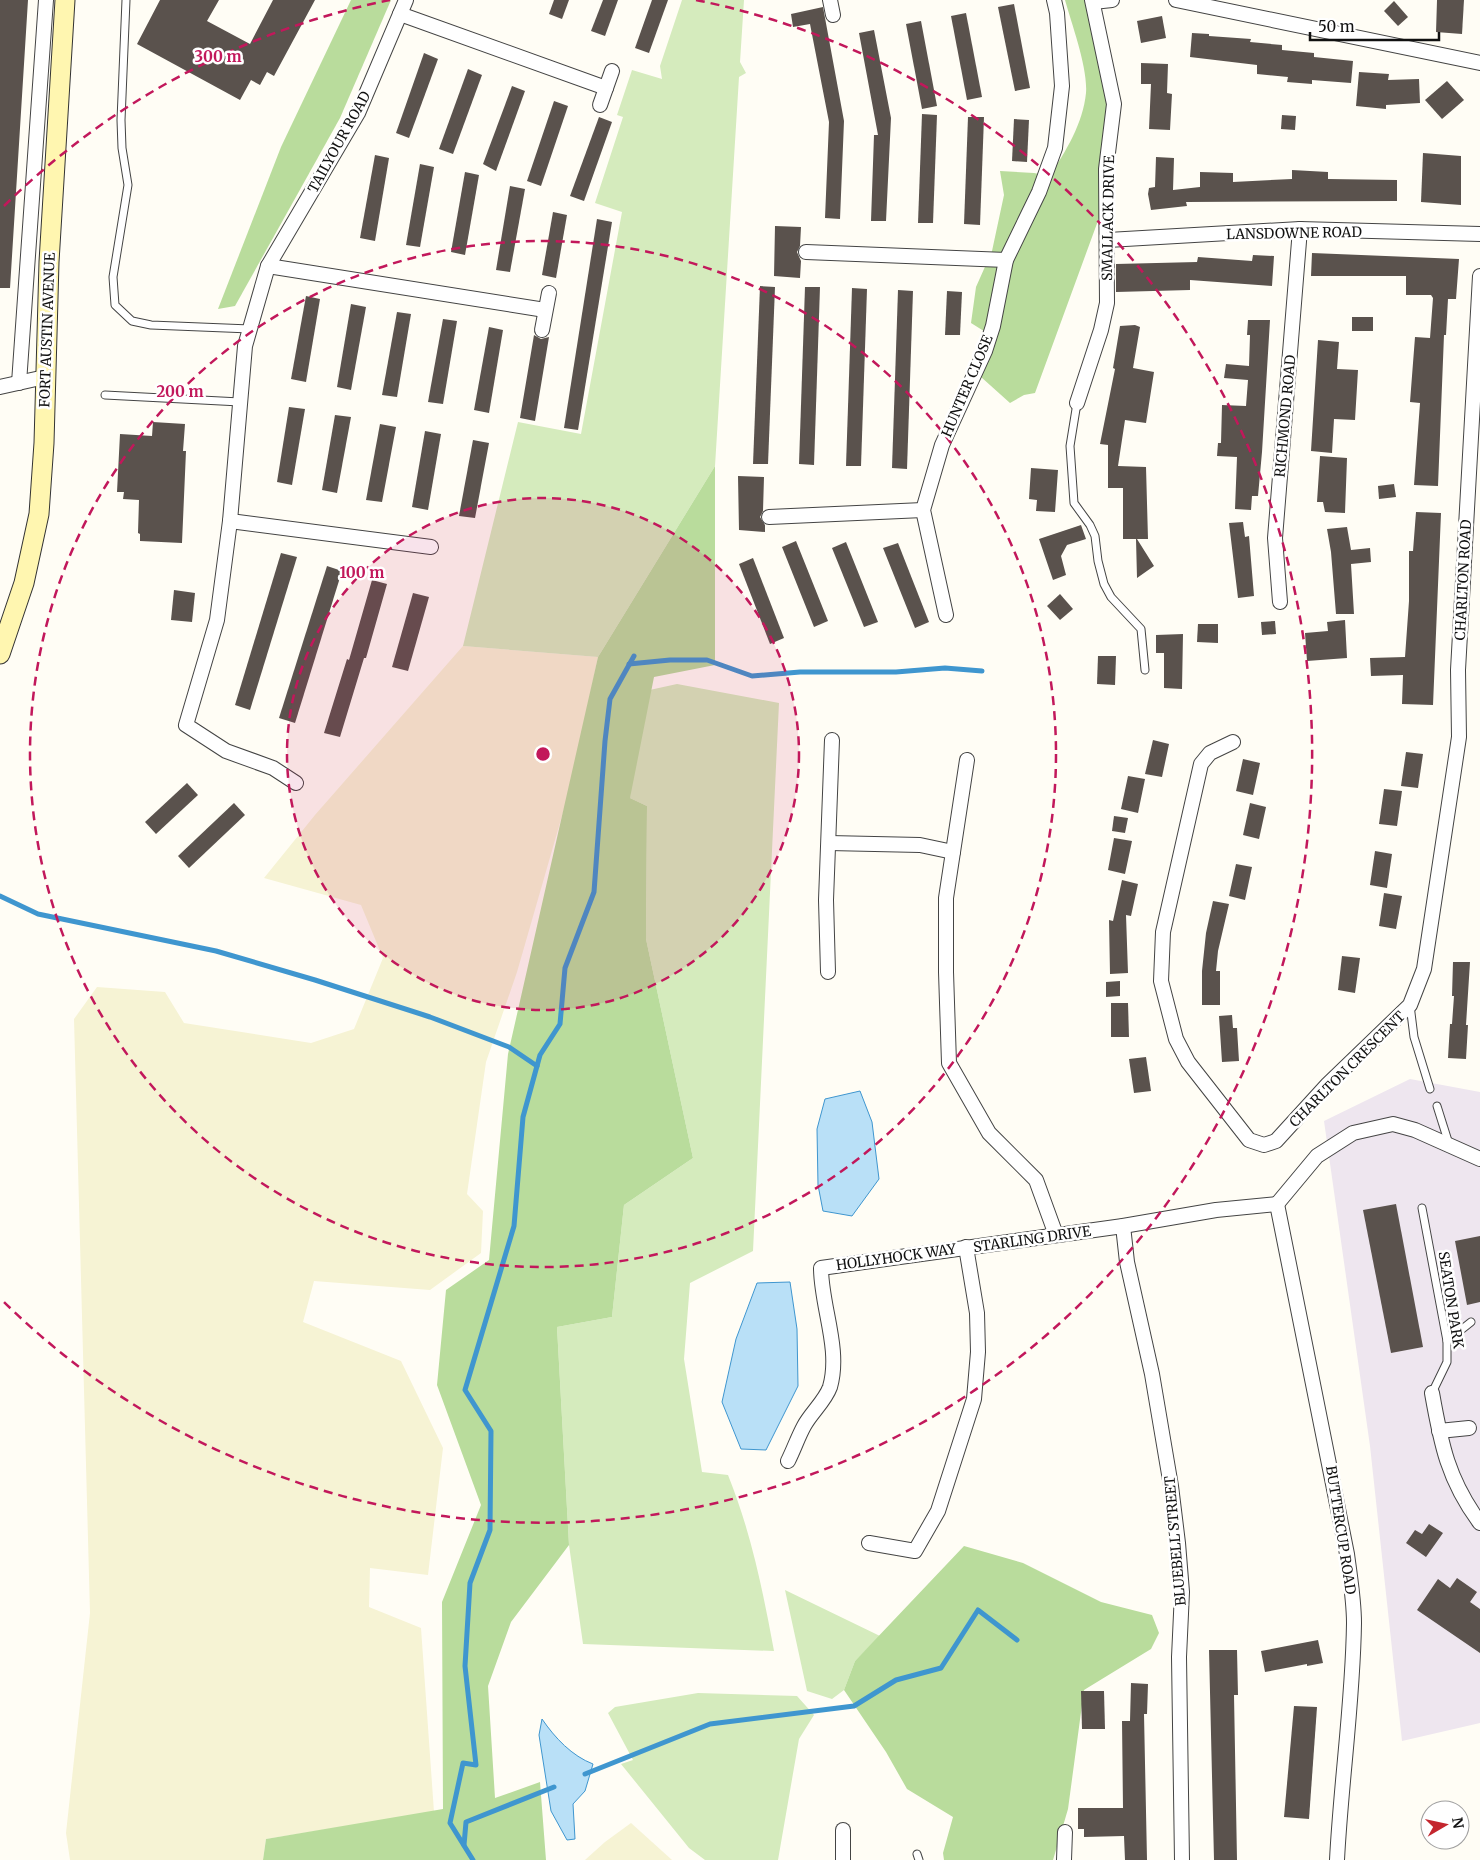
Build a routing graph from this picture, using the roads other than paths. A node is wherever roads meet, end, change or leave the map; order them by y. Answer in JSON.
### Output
{"nodes":[{"id":1,"x":46,"y":0,"type":"edge"},
{"id":2,"x":65,"y":0,"type":"edge"},
{"id":3,"x":126,"y":0,"type":"edge"},
{"id":4,"x":406,"y":0,"type":"edge"},
{"id":5,"x":830,"y":0,"type":"edge"},
{"id":6,"x":1054,"y":0,"type":"edge"},
{"id":7,"x":1112,"y":0,"type":"edge"},
{"id":8,"x":1176,"y":0,"type":"edge"},
{"id":9,"x":1092,"y":1,"type":"edge"},
{"id":10,"x":400,"y":14,"type":"junction"},
{"id":11,"x":833,"y":15,"type":"dead end"},
{"id":12,"x":1480,"y":63,"type":"edge"},
{"id":13,"x":612,"y":71,"type":"dead end"},
{"id":14,"x":606,"y":88,"type":"junction"},
{"id":15,"x":600,"y":105,"type":"dead end"},
{"id":16,"x":1300,"y":230,"type":"junction"},
{"id":17,"x":1480,"y":234,"type":"edge"},
{"id":18,"x":1108,"y":240,"type":"junction"},
{"id":19,"x":806,"y":252,"type":"dead end"},
{"id":20,"x":1006,"y":260,"type":"junction"},
{"id":21,"x":268,"y":266,"type":"junction"},
{"id":22,"x":1480,"y":276,"type":"edge"},
{"id":23,"x":548,"y":293,"type":"dead end"},
{"id":24,"x":545,"y":310,"type":"junction"},
{"id":25,"x":250,"y":330,"type":"junction"},
{"id":26,"x":542,"y":330,"type":"dead end"},
{"id":27,"x":45,"y":376,"type":"junction"},
{"id":28,"x":19,"y":383,"type":"junction"},
{"id":29,"x":0,"y":387,"type":"edge"},
{"id":30,"x":105,"y":395,"type":"dead end"},
{"id":31,"x":240,"y":402,"type":"junction"},
{"id":32,"x":1077,"y":404,"type":"joint"},
{"id":33,"x":923,"y":510,"type":"junction"},
{"id":34,"x":769,"y":517,"type":"dead end"},
{"id":35,"x":230,"y":521,"type":"junction"},
{"id":36,"x":431,"y":547,"type":"dead end"},
{"id":37,"x":1280,"y":602,"type":"dead end"},
{"id":38,"x":946,"y":615,"type":"dead end"},
{"id":39,"x":0,"y":654,"type":"edge"},
{"id":40,"x":1145,"y":670,"type":"dead end"},
{"id":41,"x":1459,"y":704,"type":"joint"},
{"id":42,"x":832,"y":740,"type":"dead end"},
{"id":43,"x":1233,"y":742,"type":"dead end"},
{"id":44,"x":967,"y":760,"type":"dead end"},
{"id":45,"x":296,"y":784,"type":"dead end"},
{"id":46,"x":828,"y":843,"type":"junction"},
{"id":47,"x":953,"y":852,"type":"junction"},
{"id":48,"x":828,"y":972,"type":"dead end"},
{"id":49,"x":1410,"y":1005,"type":"junction"},
{"id":50,"x":1430,"y":1089,"type":"dead end"},
{"id":51,"x":1437,"y":1106,"type":"dead end"},
{"id":52,"x":1449,"y":1145,"type":"junction"},
{"id":53,"x":1480,"y":1159,"type":"edge"},
{"id":54,"x":1277,"y":1204,"type":"junction"},
{"id":55,"x":1422,"y":1208,"type":"dead end"},
{"id":56,"x":1123,"y":1226,"type":"junction"},
{"id":57,"x":1056,"y":1235,"type":"junction"},
{"id":58,"x":966,"y":1247,"type":"junction"},
{"id":59,"x":1471,"y":1322,"type":"dead end"},
{"id":60,"x":1447,"y":1342,"type":"junction"},
{"id":61,"x":1432,"y":1393,"type":"joint"},
{"id":62,"x":1468,"y":1428,"type":"dead end"},
{"id":63,"x":1438,"y":1431,"type":"junction"},
{"id":64,"x":788,"y":1461,"type":"dead end"},
{"id":65,"x":1480,"y":1523,"type":"edge"},
{"id":66,"x":869,"y":1543,"type":"dead end"},
{"id":67,"x":844,"y":1830,"type":"dead end"},
{"id":68,"x":1065,"y":1832,"type":"dead end"},
{"id":69,"x":843,"y":1860,"type":"edge"},
{"id":70,"x":1064,"y":1860,"type":"edge"},
{"id":71,"x":1182,"y":1860,"type":"edge"},
{"id":72,"x":1337,"y":1860,"type":"edge"}],
"edges":[{"from":1,"to":28,"type":"street","name":"FORT AUSTIN AVENUE"},
{"from":2,"to":27,"type":"main road","name":"FORT AUSTIN AVENUE"},
{"from":3,"to":25,"type":"lane"},
{"from":4,"to":10,"type":"street","name":"TAILYOUR ROAD"},
{"from":5,"to":11,"type":"street"},
{"from":6,"to":20,"type":"street","name":"HUNTER CLOSE"},
{"from":7,"to":9,"type":"street"},
{"from":8,"to":12,"type":"street"},
{"from":9,"to":18,"type":"street","name":"SMALLACK DRIVE"},
{"from":10,"to":14,"type":"street"},
{"from":10,"to":21,"type":"street","name":"TAILYOUR ROAD"},
{"from":13,"to":14,"type":"street"},
{"from":14,"to":15,"type":"street"},
{"from":16,"to":17,"type":"street","name":"LANSDOWNE ROAD"},
{"from":16,"to":18,"type":"street","name":"LANSDOWNE ROAD"},
{"from":16,"to":37,"type":"street","name":"RICHMOND ROAD"},
{"from":18,"to":32,"type":"street","name":"SMALLACK DRIVE"},
{"from":19,"to":20,"type":"street"},
{"from":20,"to":33,"type":"street","name":"HUNTER CLOSE"},
{"from":21,"to":24,"type":"street"},
{"from":21,"to":25,"type":"street","name":"TAILYOUR ROAD"},
{"from":22,"to":41,"type":"street","name":"CHARLTON ROAD"},
{"from":23,"to":24,"type":"street"},
{"from":24,"to":26,"type":"street"},
{"from":25,"to":31,"type":"street","name":"TAILYOUR ROAD"},
{"from":27,"to":28,"type":"street"},
{"from":27,"to":39,"type":"main road","name":"FORT AUSTIN AVENUE"},
{"from":28,"to":29,"type":"street"},
{"from":30,"to":31,"type":"lane"},
{"from":31,"to":35,"type":"street","name":"TAILYOUR ROAD"},
{"from":32,"to":40,"type":"lane"},
{"from":33,"to":34,"type":"street"},
{"from":33,"to":38,"type":"street","name":"HUNTER CLOSE"},
{"from":35,"to":36,"type":"street"},
{"from":35,"to":45,"type":"street","name":"TAILYOUR ROAD"},
{"from":41,"to":49,"type":"street","name":"CHARLTON CRESCENT"},
{"from":42,"to":46,"type":"street"},
{"from":43,"to":49,"type":"street","name":"CHARLTON CRESCENT"},
{"from":44,"to":47,"type":"street"},
{"from":46,"to":47,"type":"street"},
{"from":46,"to":48,"type":"street"},
{"from":47,"to":57,"type":"street"},
{"from":49,"to":50,"type":"lane"},
{"from":51,"to":52,"type":"lane"},
{"from":52,"to":53,"type":"street"},
{"from":52,"to":54,"type":"street"},
{"from":54,"to":56,"type":"street","name":"STARLING DRIVE"},
{"from":54,"to":72,"type":"street","name":"BUTTERCUP ROAD"},
{"from":55,"to":60,"type":"lane","name":"SEATON PARK"},
{"from":56,"to":57,"type":"street","name":"STARLING DRIVE"},
{"from":56,"to":71,"type":"street","name":"BLUEBELL STREET"},
{"from":57,"to":58,"type":"street","name":"STARLING DRIVE"},
{"from":58,"to":64,"type":"street","name":"HOLLYHOCK WAY"},
{"from":58,"to":66,"type":"street","name":"STARLING DRIVE"},
{"from":59,"to":60,"type":"lane"},
{"from":60,"to":61,"type":"lane","name":"SEATON PARK"},
{"from":61,"to":63,"type":"street"},
{"from":62,"to":63,"type":"street"},
{"from":63,"to":65,"type":"street"},
{"from":67,"to":69,"type":"street"},
{"from":68,"to":70,"type":"street"}]}
